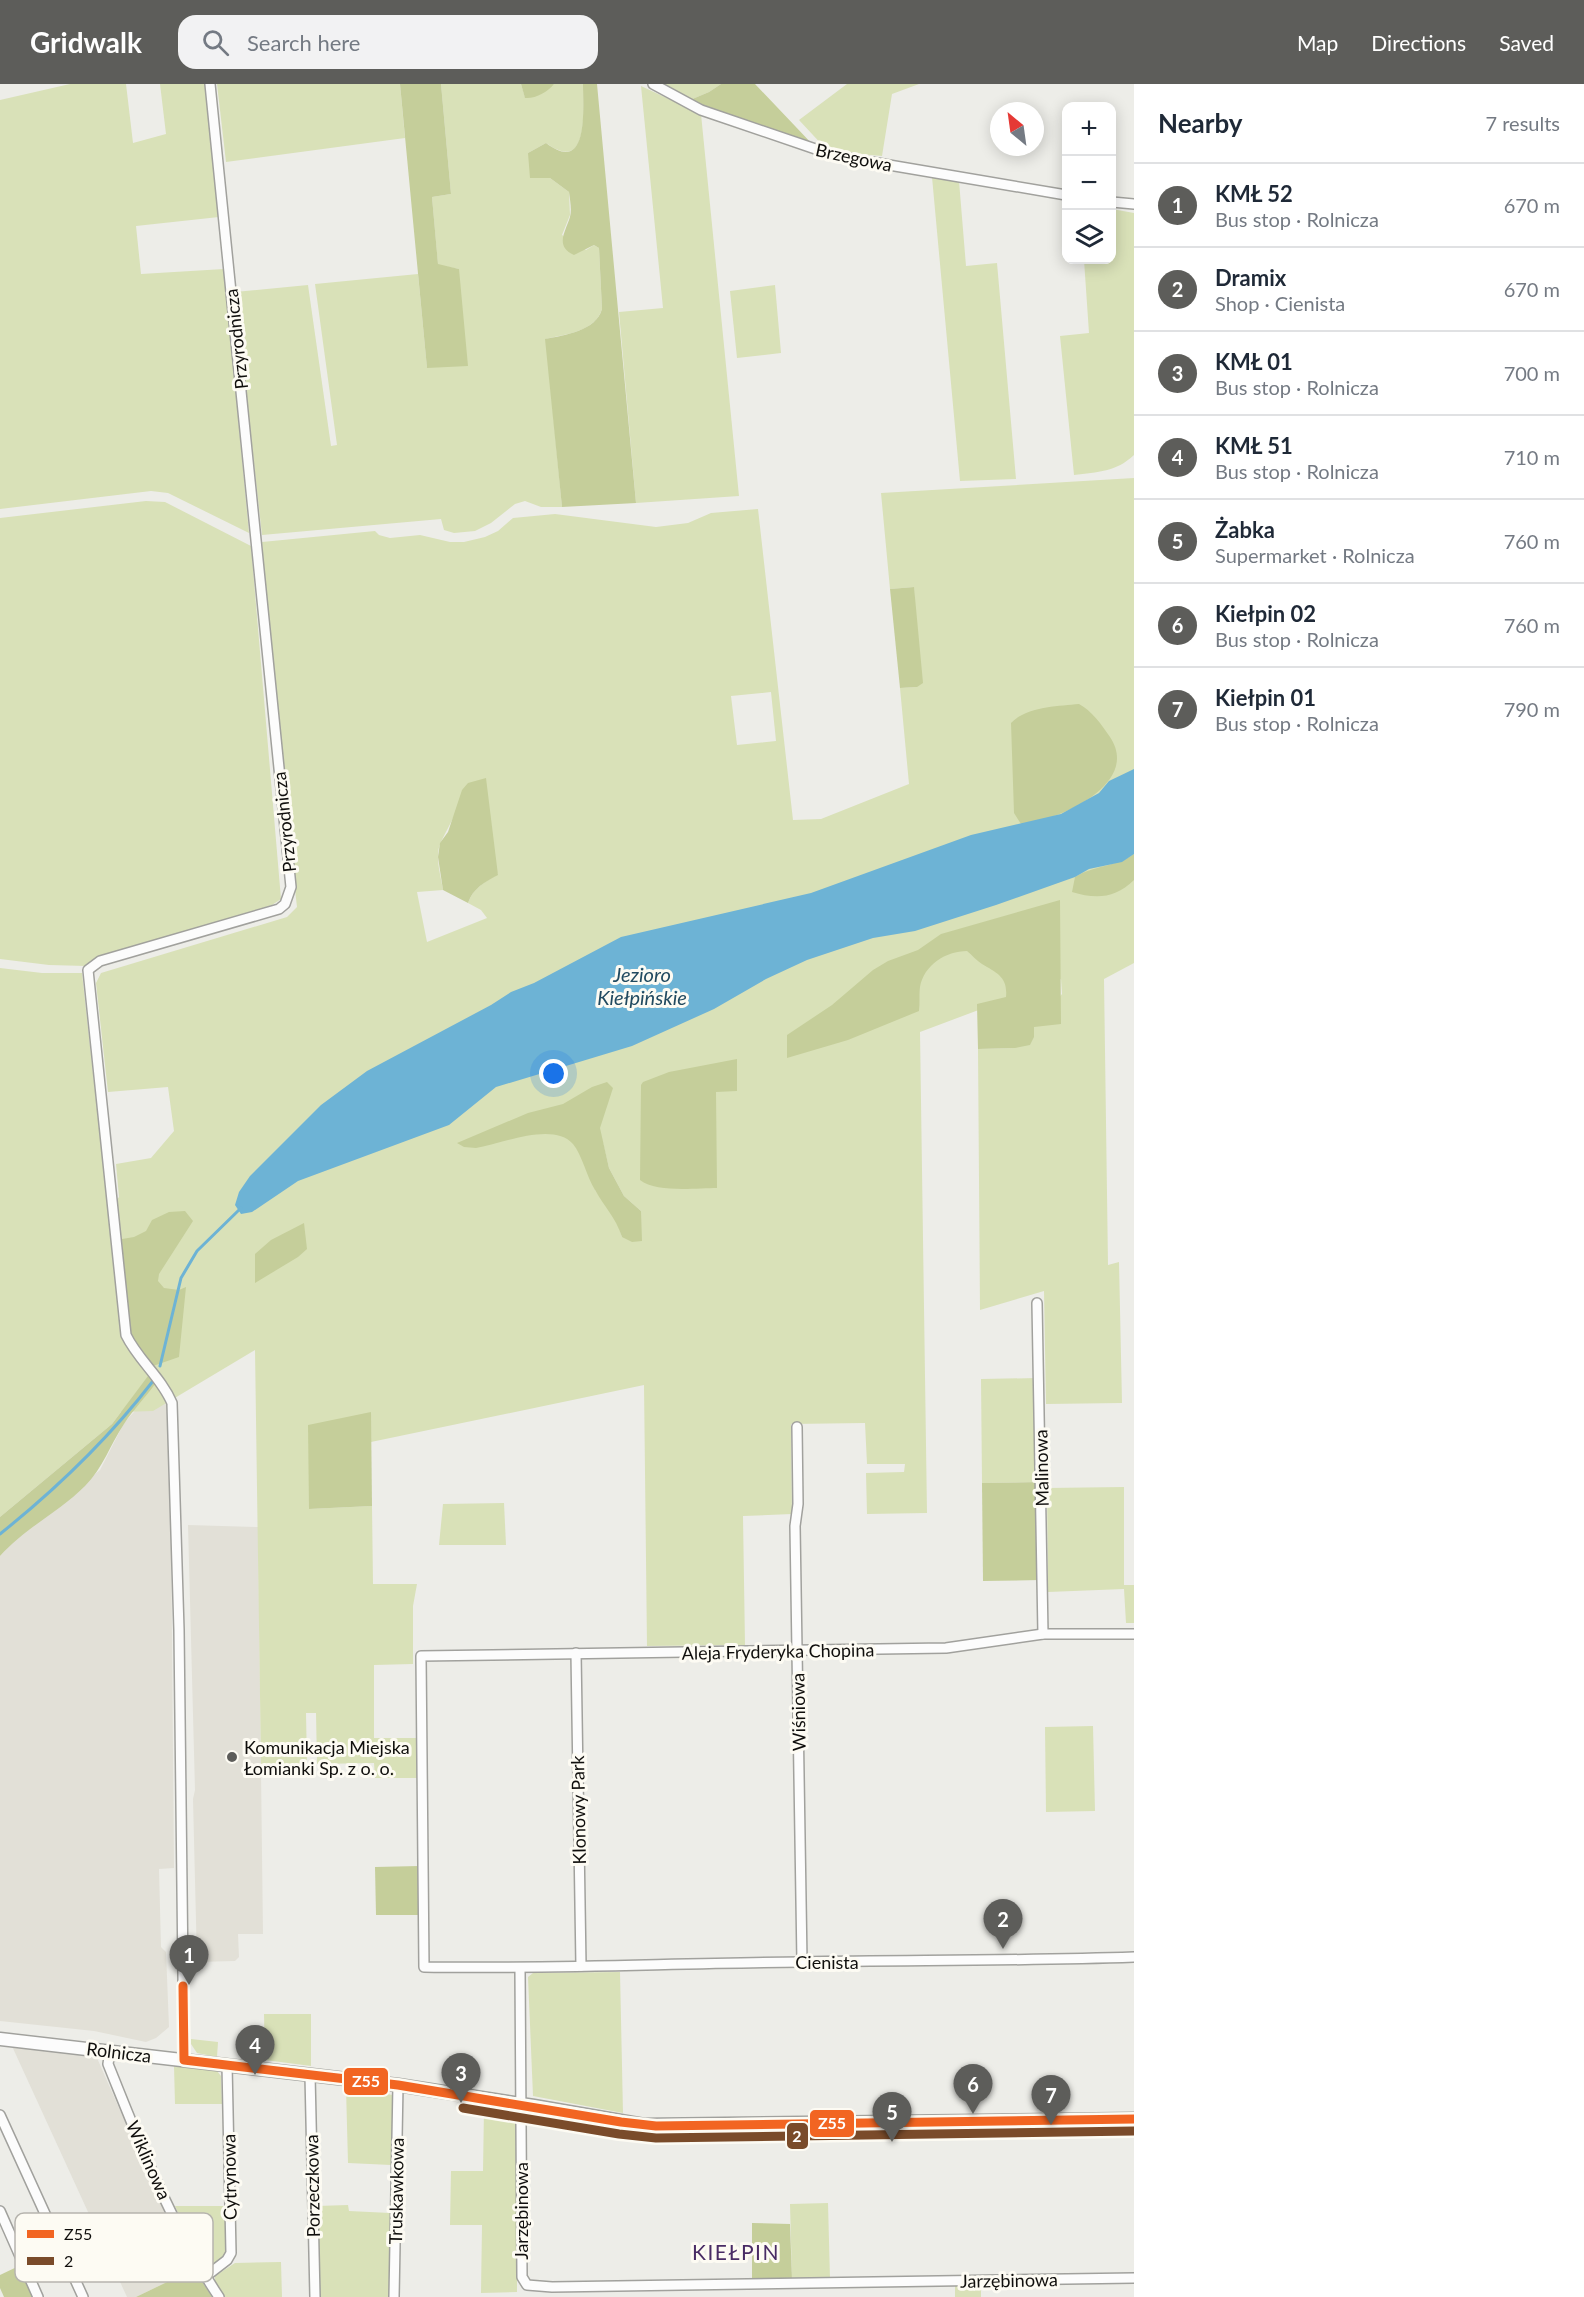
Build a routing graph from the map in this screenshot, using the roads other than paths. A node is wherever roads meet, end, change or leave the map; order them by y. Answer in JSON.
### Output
{"nodes":[{"id":1,"x":210,"y":84,"type":"edge"},
{"id":2,"x":653,"y":84,"type":"edge"},
{"id":3,"x":1062,"y":194,"type":"edge"},
{"id":4,"x":1116,"y":202,"type":"edge"},
{"id":5,"x":1134,"y":204,"type":"edge"},
{"id":6,"x":1037,"y":1303,"type":"dead end"},
{"id":7,"x":796,"y":1426,"type":"dead end"},
{"id":8,"x":1043,"y":1634,"type":"junction"},
{"id":9,"x":1134,"y":1634,"type":"edge"},
{"id":10,"x":797,"y":1651,"type":"junction"},
{"id":11,"x":576,"y":1653,"type":"junction"},
{"id":12,"x":421,"y":1656,"type":"joint"},
{"id":13,"x":1134,"y":1957,"type":"edge"},
{"id":14,"x":802,"y":1962,"type":"junction"},
{"id":15,"x":581,"y":1966,"type":"junction"},
{"id":16,"x":520,"y":1969,"type":"junction"},
{"id":17,"x":0,"y":2039,"type":"edge"},
{"id":18,"x":110,"y":2051,"type":"junction"},
{"id":19,"x":184,"y":2060,"type":"junction"},
{"id":20,"x":227,"y":2066,"type":"junction"},
{"id":21,"x":310,"y":2075,"type":"junction"},
{"id":22,"x":398,"y":2085,"type":"junction"},
{"id":23,"x":521,"y":2104,"type":"junction"},
{"id":24,"x":0,"y":2115,"type":"edge"},
{"id":25,"x":1134,"y":2119,"type":"edge"},
{"id":26,"x":0,"y":2211,"type":"edge"},
{"id":27,"x":45,"y":2213,"type":"edge"},
{"id":28,"x":173,"y":2213,"type":"edge"},
{"id":29,"x":15,"y":2245,"type":"edge"},
{"id":30,"x":213,"y":2271,"type":"edge"},
{"id":31,"x":1134,"y":2278,"type":"edge"},
{"id":32,"x":31,"y":2282,"type":"edge"},
{"id":33,"x":76,"y":2282,"type":"edge"},
{"id":34,"x":208,"y":2282,"type":"edge"},
{"id":35,"x":634,"y":2286,"type":"junction"},
{"id":36,"x":552,"y":2292,"type":"edge"},
{"id":37,"x":38,"y":2297,"type":"edge"},
{"id":38,"x":83,"y":2297,"type":"edge"},
{"id":39,"x":219,"y":2297,"type":"edge"},
{"id":40,"x":315,"y":2297,"type":"edge"},
{"id":41,"x":394,"y":2297,"type":"edge"},
{"id":42,"x":634,"y":2297,"type":"edge"}],
"edges":[{"from":1,"to":19,"type":"street","name":"Przyrodnicza"},
{"from":2,"to":3,"type":"street","name":"Brzegowa"},
{"from":4,"to":5,"type":"street"},
{"from":6,"to":8,"type":"street","name":"Malinowa"},
{"from":7,"to":10,"type":"street","name":"Wiśniowa"},
{"from":8,"to":9,"type":"street","name":"Aleja Fryderyka Chopina"},
{"from":8,"to":10,"type":"street","name":"Aleja Fryderyka Chopina"},
{"from":10,"to":11,"type":"street","name":"Aleja Fryderyka Chopina"},
{"from":10,"to":14,"type":"street","name":"Wiśniowa"},
{"from":11,"to":12,"type":"street","name":"Aleja Fryderyka Chopina"},
{"from":11,"to":15,"type":"street","name":"Klonowy Park"},
{"from":12,"to":16,"type":"street","name":"Cienista"},
{"from":13,"to":14,"type":"street","name":"Cienista"},
{"from":14,"to":15,"type":"street","name":"Cienista"},
{"from":15,"to":16,"type":"street","name":"Cienista"},
{"from":16,"to":23,"type":"street"},
{"from":17,"to":18,"type":"street","name":"Rolnicza"},
{"from":18,"to":19,"type":"street","name":"Rolnicza"},
{"from":18,"to":28,"type":"street","name":"Wiklinowa"},
{"from":19,"to":20,"type":"street","name":"Rolnicza"},
{"from":20,"to":21,"type":"street","name":"Rolnicza"},
{"from":20,"to":30,"type":"street","name":"Cytrynowa"},
{"from":21,"to":22,"type":"street","name":"Rolnicza"},
{"from":21,"to":40,"type":"street","name":"Porzeczkowa"},
{"from":22,"to":23,"type":"street","name":"Rolnicza"},
{"from":22,"to":41,"type":"street","name":"Truskawkowa"},
{"from":23,"to":25,"type":"street","name":"Rolnicza"},
{"from":23,"to":36,"type":"street","name":"Jarzębinowa"},
{"from":24,"to":27,"type":"street"},
{"from":26,"to":29,"type":"street"},
{"from":31,"to":35,"type":"street","name":"Jarzębinowa"},
{"from":32,"to":37,"type":"street"},
{"from":33,"to":38,"type":"street"},
{"from":34,"to":39,"type":"street","name":"Wiklinowa"},
{"from":35,"to":36,"type":"street","name":"Jarzębinowa"},
{"from":35,"to":42,"type":"street"}]}
